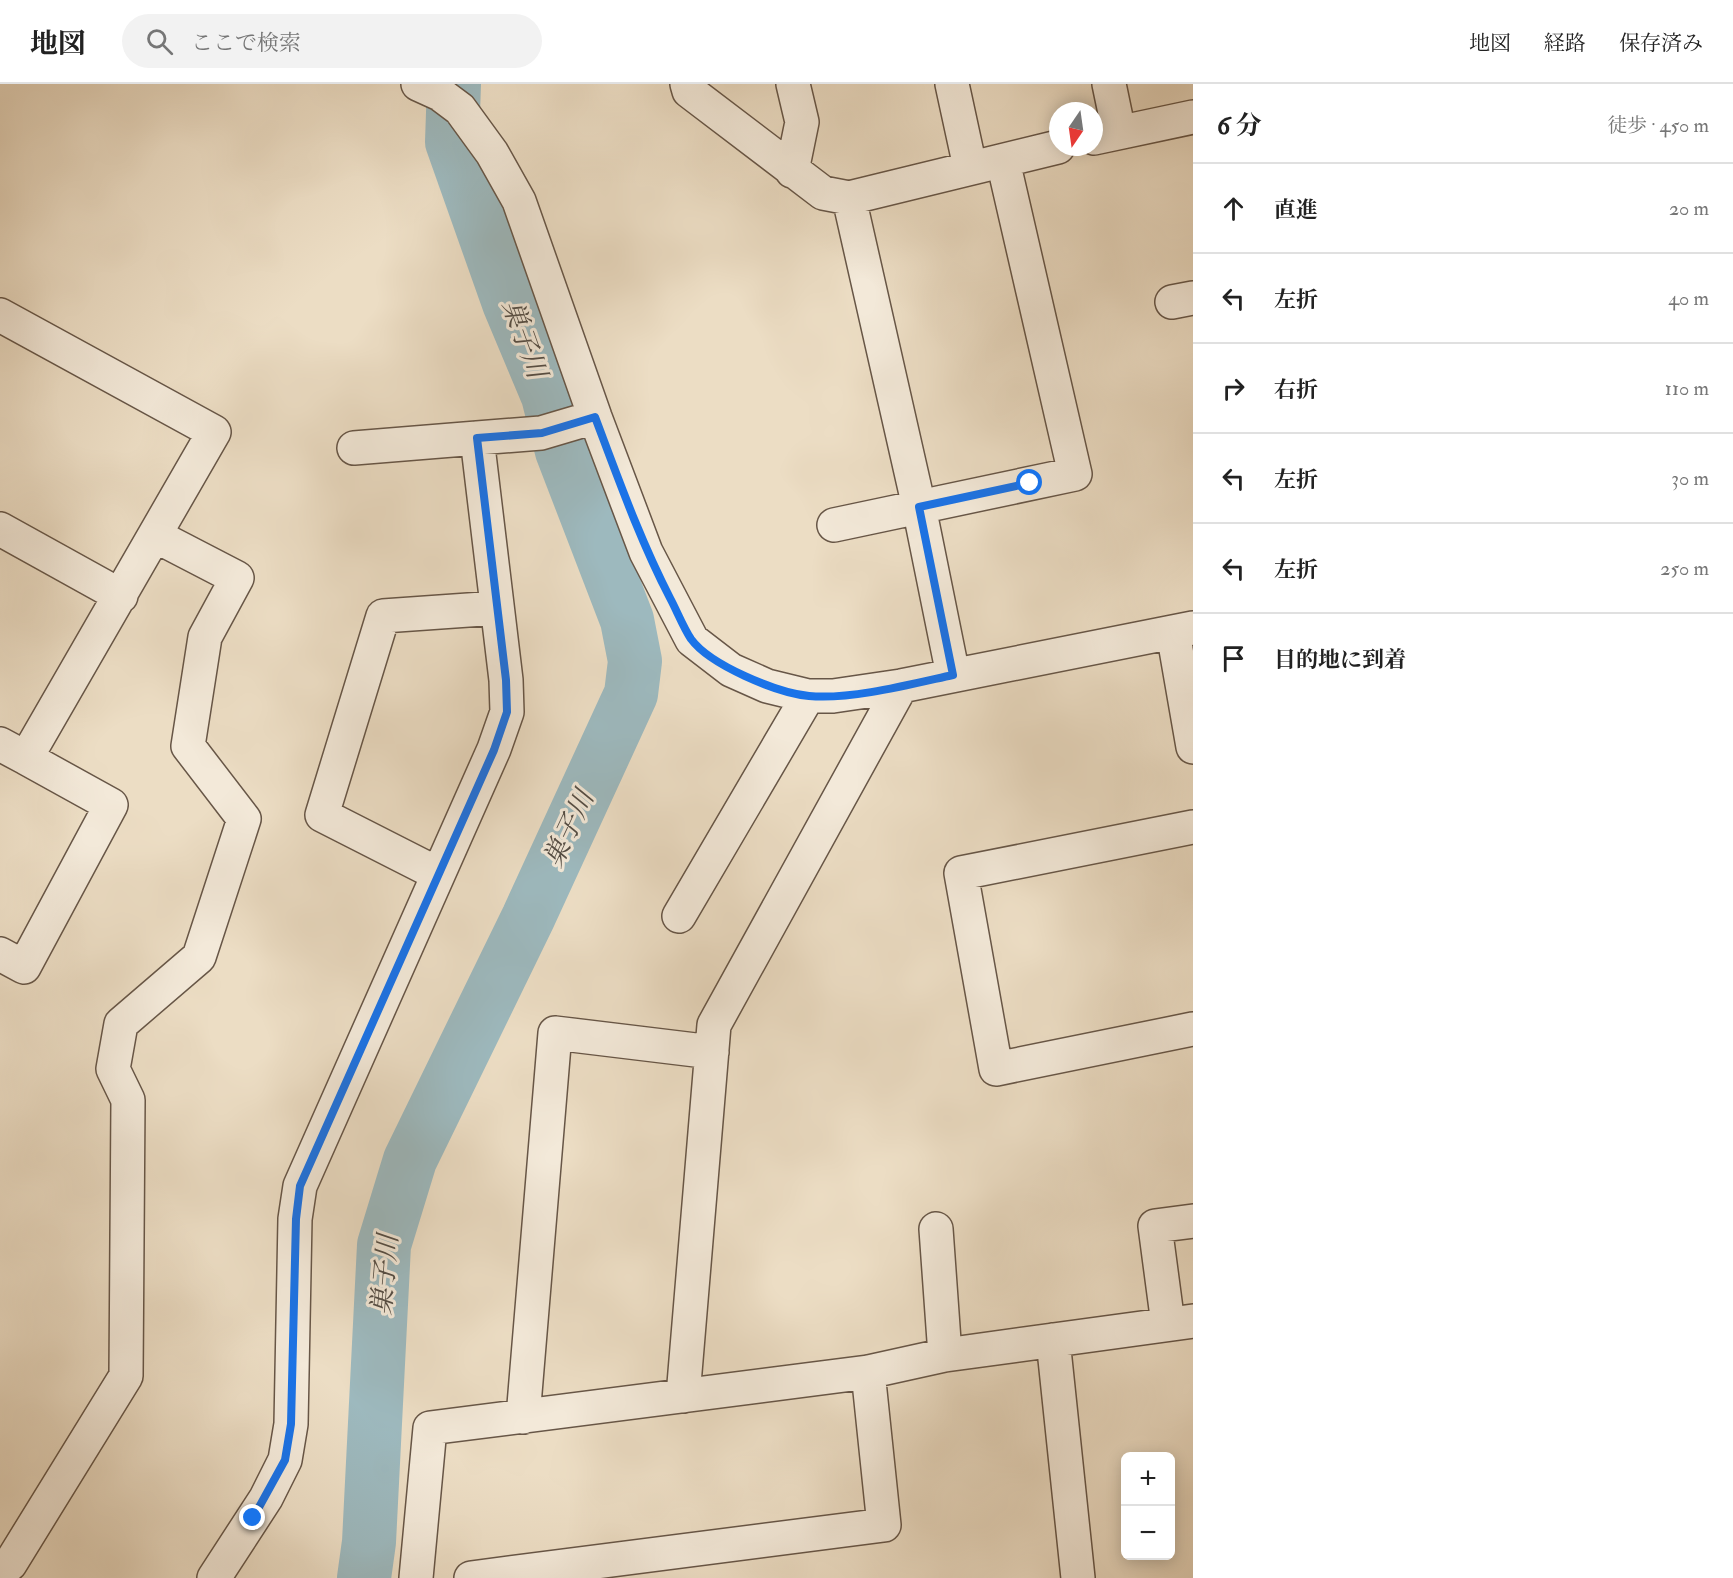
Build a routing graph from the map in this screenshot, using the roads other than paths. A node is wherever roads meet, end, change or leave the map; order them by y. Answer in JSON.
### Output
{"nodes":[{"id":1,"x":687,"y":84,"type":"edge"},
{"id":2,"x":793,"y":84,"type":"edge"},
{"id":3,"x":952,"y":84,"type":"edge"},
{"id":4,"x":1109,"y":84,"type":"edge"},
{"id":5,"x":439,"y":96,"type":"edge"},
{"id":6,"x":1193,"y":117,"type":"edge"},
{"id":7,"x":1107,"y":135,"type":"edge"},
{"id":8,"x":1049,"y":149,"type":"edge"},
{"id":9,"x":1003,"y":160,"type":"junction"},
{"id":10,"x":969,"y":167,"type":"junction"},
{"id":11,"x":792,"y":171,"type":"junction"},
{"id":12,"x":849,"y":198,"type":"junction"},
{"id":13,"x":0,"y":315,"type":"edge"},
{"id":14,"x":584,"y":420,"type":"junction"},
{"id":15,"x":477,"y":438,"type":"junction"},
{"id":16,"x":354,"y":448,"type":"dead end"},
{"id":17,"x":919,"y":507,"type":"junction"},
{"id":18,"x":834,"y":525,"type":"dead end"},
{"id":19,"x":0,"y":528,"type":"edge"},
{"id":20,"x":156,"y":536,"type":"junction"},
{"id":21,"x":121,"y":596,"type":"junction"},
{"id":22,"x":497,"y":608,"type":"junction"},
{"id":23,"x":1183,"y":630,"type":"edge"},
{"id":24,"x":953,"y":675,"type":"junction"},
{"id":25,"x":901,"y":686,"type":"junction"},
{"id":26,"x":808,"y":696,"type":"junction"},
{"id":27,"x":1193,"y":747,"type":"edge"},
{"id":28,"x":13,"y":751,"type":"edge"},
{"id":29,"x":1193,"y":827,"type":"edge"},
{"id":30,"x":438,"y":874,"type":"junction"},
{"id":31,"x":679,"y":916,"type":"dead end"},
{"id":32,"x":0,"y":954,"type":"edge"},
{"id":33,"x":1193,"y":1029,"type":"edge"},
{"id":34,"x":712,"y":1052,"type":"junction"},
{"id":35,"x":1193,"y":1221,"type":"edge"},
{"id":36,"x":936,"y":1229,"type":"dead end"},
{"id":37,"x":1181,"y":1322,"type":"edge"},
{"id":38,"x":1053,"y":1340,"type":"junction"},
{"id":39,"x":945,"y":1355,"type":"junction"},
{"id":40,"x":868,"y":1372,"type":"junction"},
{"id":41,"x":683,"y":1396,"type":"junction"},
{"id":42,"x":523,"y":1417,"type":"junction"},
{"id":43,"x":0,"y":1571,"type":"edge"},
{"id":44,"x":214,"y":1578,"type":"edge"},
{"id":45,"x":416,"y":1578,"type":"edge"},
{"id":46,"x":471,"y":1578,"type":"edge"},
{"id":47,"x":1078,"y":1578,"type":"edge"}],
"edges":[{"from":1,"to":11,"type":"street"},
{"from":2,"to":11,"type":"street"},
{"from":3,"to":10,"type":"street"},
{"from":4,"to":7,"type":"street"},
{"from":5,"to":14,"type":"street"},
{"from":6,"to":7,"type":"street"},
{"from":8,"to":9,"type":"street"},
{"from":9,"to":10,"type":"street"},
{"from":9,"to":17,"type":"street"},
{"from":10,"to":12,"type":"street"},
{"from":11,"to":12,"type":"street"},
{"from":12,"to":17,"type":"street"},
{"from":13,"to":20,"type":"street"},
{"from":14,"to":15,"type":"street"},
{"from":14,"to":26,"type":"street"},
{"from":15,"to":16,"type":"street"},
{"from":15,"to":22,"type":"street"},
{"from":17,"to":18,"type":"street"},
{"from":17,"to":24,"type":"street"},
{"from":19,"to":21,"type":"street"},
{"from":20,"to":21,"type":"street"},
{"from":20,"to":43,"type":"street"},
{"from":21,"to":28,"type":"street"},
{"from":22,"to":30,"type":"street"},
{"from":22,"to":30,"type":"street"},
{"from":23,"to":24,"type":"street"},
{"from":23,"to":27,"type":"street"},
{"from":24,"to":25,"type":"street"},
{"from":25,"to":26,"type":"street"},
{"from":25,"to":34,"type":"street"},
{"from":26,"to":31,"type":"street"},
{"from":28,"to":32,"type":"street"},
{"from":29,"to":33,"type":"street"},
{"from":30,"to":44,"type":"street"},
{"from":34,"to":41,"type":"street"},
{"from":34,"to":42,"type":"street"},
{"from":35,"to":37,"type":"street"},
{"from":36,"to":39,"type":"street"},
{"from":37,"to":38,"type":"street"},
{"from":38,"to":39,"type":"street"},
{"from":38,"to":47,"type":"street"},
{"from":39,"to":40,"type":"street"},
{"from":40,"to":41,"type":"street"},
{"from":40,"to":46,"type":"street"},
{"from":41,"to":42,"type":"street"},
{"from":42,"to":45,"type":"street"}]}
